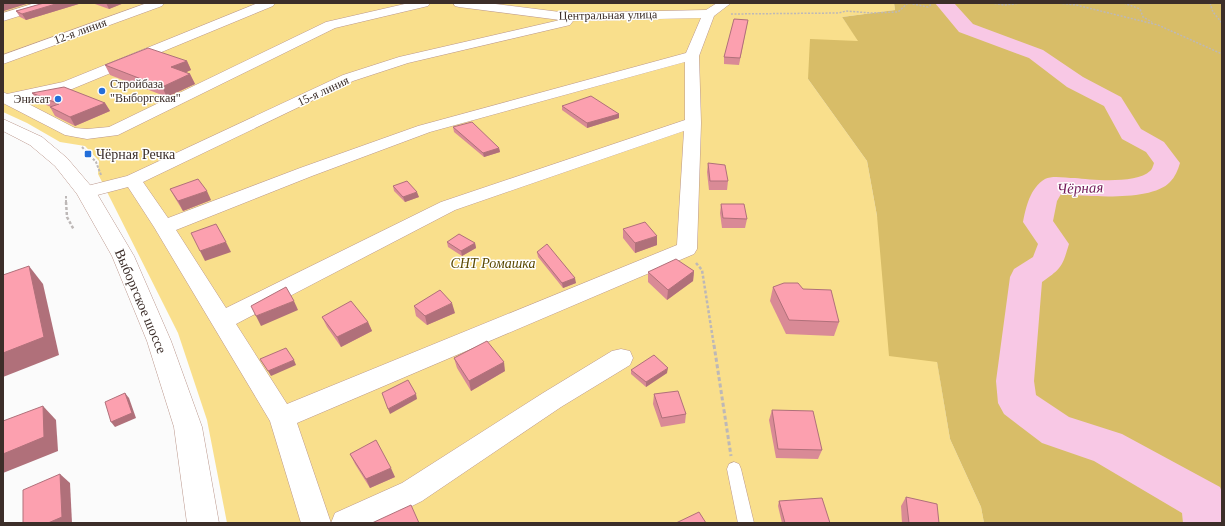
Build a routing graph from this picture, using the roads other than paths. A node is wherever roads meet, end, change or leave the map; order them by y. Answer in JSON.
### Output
{"nodes":[{"id":1,"x":48,"y":3,"type":"edge"},
{"id":2,"x":158,"y":3,"type":"edge"},
{"id":3,"x":269,"y":3,"type":"edge"},
{"id":4,"x":424,"y":3,"type":"edge"},
{"id":5,"x":459,"y":3,"type":"edge"},
{"id":6,"x":546,"y":3,"type":"edge"},
{"id":7,"x":664,"y":3,"type":"edge"},
{"id":8,"x":725,"y":3,"type":"edge"},
{"id":9,"x":528,"y":12,"type":"junction"},
{"id":10,"x":652,"y":14,"type":"junction"},
{"id":11,"x":709,"y":14,"type":"junction"},
{"id":12,"x":568,"y":17,"type":"junction"},
{"id":13,"x":3,"y":18,"type":"edge"},
{"id":14,"x":692,"y":56,"type":"junction"},
{"id":15,"x":3,"y":60,"type":"edge"},
{"id":16,"x":5,"y":97,"type":"edge"},
{"id":17,"x":693,"y":123,"type":"junction"},
{"id":18,"x":3,"y":124,"type":"edge"},
{"id":19,"x":133,"y":180,"type":"junction"},
{"id":20,"x":84,"y":187,"type":"junction"},
{"id":21,"x":164,"y":227,"type":"junction"},
{"id":22,"x":221,"y":321,"type":"junction"},
{"id":23,"x":621,"y":358,"type":"dead end"},
{"id":24,"x":282,"y":418,"type":"junction"},
{"id":25,"x":734,"y":469,"type":"road end"},
{"id":26,"x":203,"y":523,"type":"edge"},
{"id":27,"x":316,"y":523,"type":"edge"},
{"id":28,"x":346,"y":523,"type":"edge"},
{"id":29,"x":746,"y":523,"type":"edge"}],
"edges":[{"from":1,"to":13,"type":"street"},
{"from":2,"to":15,"type":"street","name":"12-я линия"},
{"from":3,"to":16,"type":"street"},
{"from":4,"to":16,"type":"street"},
{"from":5,"to":9,"type":"street","name":"Центральная улица"},
{"from":6,"to":9,"type":"street"},
{"from":7,"to":10,"type":"street"},
{"from":8,"to":11,"type":"street"},
{"from":9,"to":12,"type":"street","name":"Центральная улица"},
{"from":10,"to":11,"type":"street","name":"Центральная улица"},
{"from":10,"to":12,"type":"street","name":"Центральная улица"},
{"from":11,"to":14,"type":"street"},
{"from":12,"to":19,"type":"street","name":"15-я линия"},
{"from":14,"to":17,"type":"street"},
{"from":14,"to":21,"type":"street"},
{"from":17,"to":22,"type":"street"},
{"from":17,"to":24,"type":"street"},
{"from":18,"to":20,"type":"main road","name":"Выборгское шоссе"},
{"from":19,"to":20,"type":"street","name":"15-я линия"},
{"from":19,"to":21,"type":"street"},
{"from":20,"to":26,"type":"main road","name":"Выборгское шоссе"},
{"from":21,"to":22,"type":"street"},
{"from":22,"to":24,"type":"street"},
{"from":23,"to":28,"type":"street"},
{"from":24,"to":27,"type":"street"},
{"from":25,"to":29,"type":"lane"}]}
